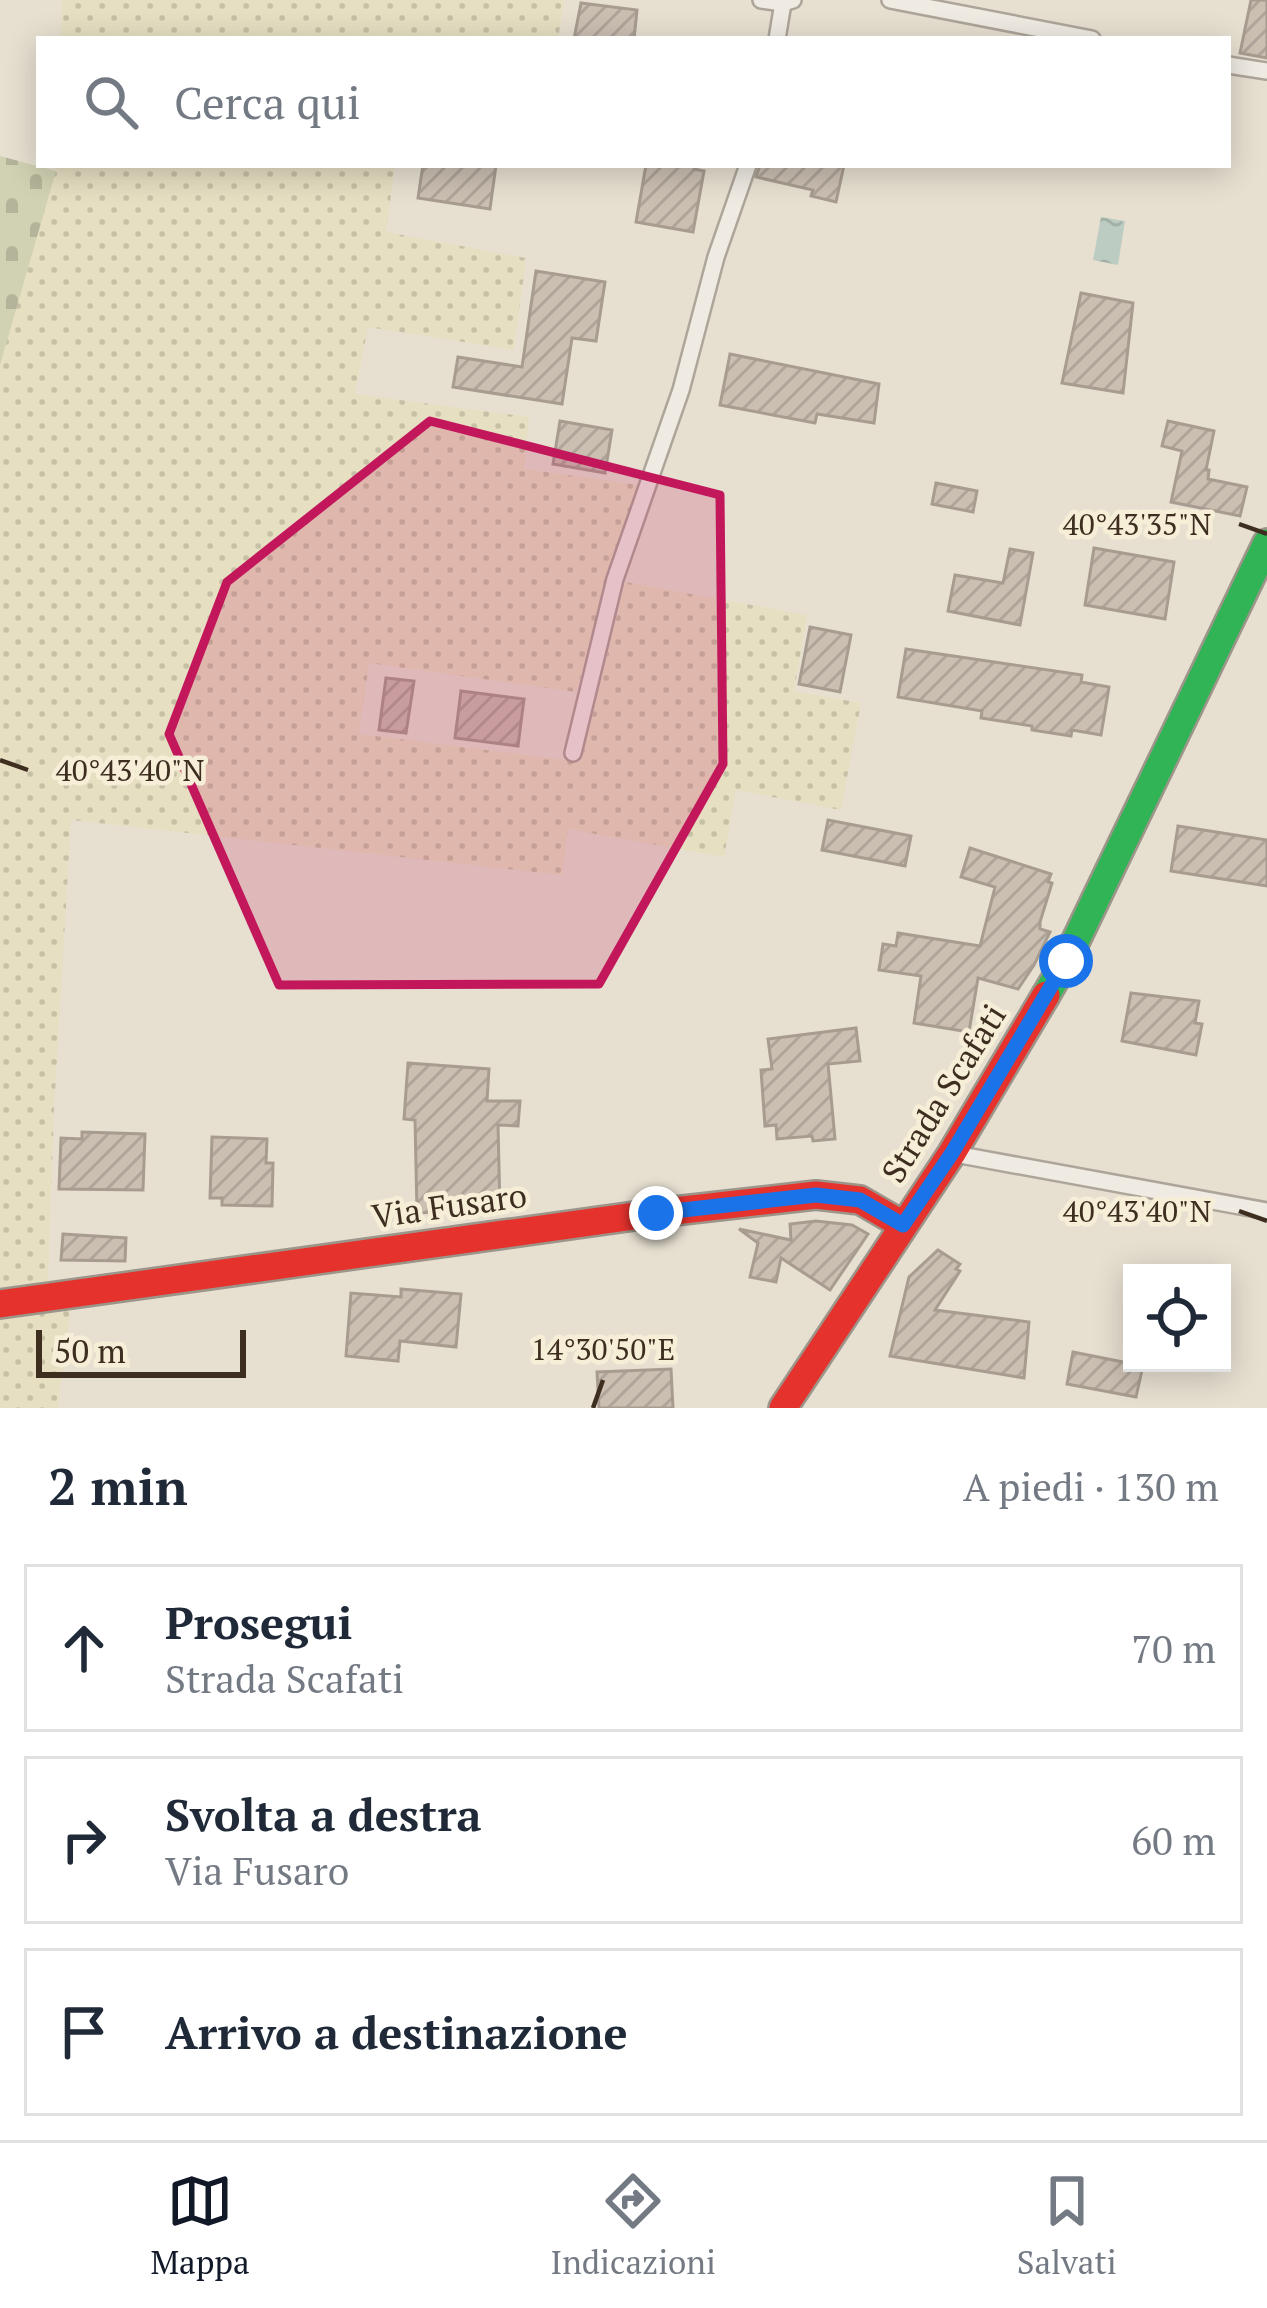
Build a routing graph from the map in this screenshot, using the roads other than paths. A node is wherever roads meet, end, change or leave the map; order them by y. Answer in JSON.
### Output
{"nodes":[{"id":1,"x":761,"y":0,"type":"edge"},
{"id":2,"x":890,"y":0,"type":"edge"},
{"id":3,"x":788,"y":2,"type":"edge"},
{"id":4,"x":779,"y":36,"type":"edge"},
{"id":5,"x":1076,"y":36,"type":"edge"},
{"id":6,"x":1231,"y":65,"type":"edge"},
{"id":7,"x":1267,"y":71,"type":"edge"},
{"id":8,"x":747,"y":168,"type":"edge"},
{"id":9,"x":1267,"y":543,"type":"edge"},
{"id":10,"x":573,"y":753,"type":"dead end"},
{"id":11,"x":952,"y":1153,"type":"junction"},
{"id":12,"x":1267,"y":1211,"type":"edge"},
{"id":13,"x":903,"y":1225,"type":"junction"},
{"id":14,"x":0,"y":1304,"type":"edge"},
{"id":15,"x":783,"y":1408,"type":"edge"}],
"edges":[{"from":1,"to":3,"type":"lane"},
{"from":2,"to":5,"type":"lane"},
{"from":3,"to":4,"type":"lane"},
{"from":6,"to":7,"type":"lane"},
{"from":8,"to":10,"type":"lane"},
{"from":9,"to":11,"type":"street","name":"Strada Scafati"},
{"from":11,"to":12,"type":"lane"},
{"from":11,"to":13,"type":"street","name":"Strada Scafati"},
{"from":13,"to":14,"type":"street","name":"Via Fusaro"},
{"from":13,"to":15,"type":"street","name":"Strada Scafati"}]}
